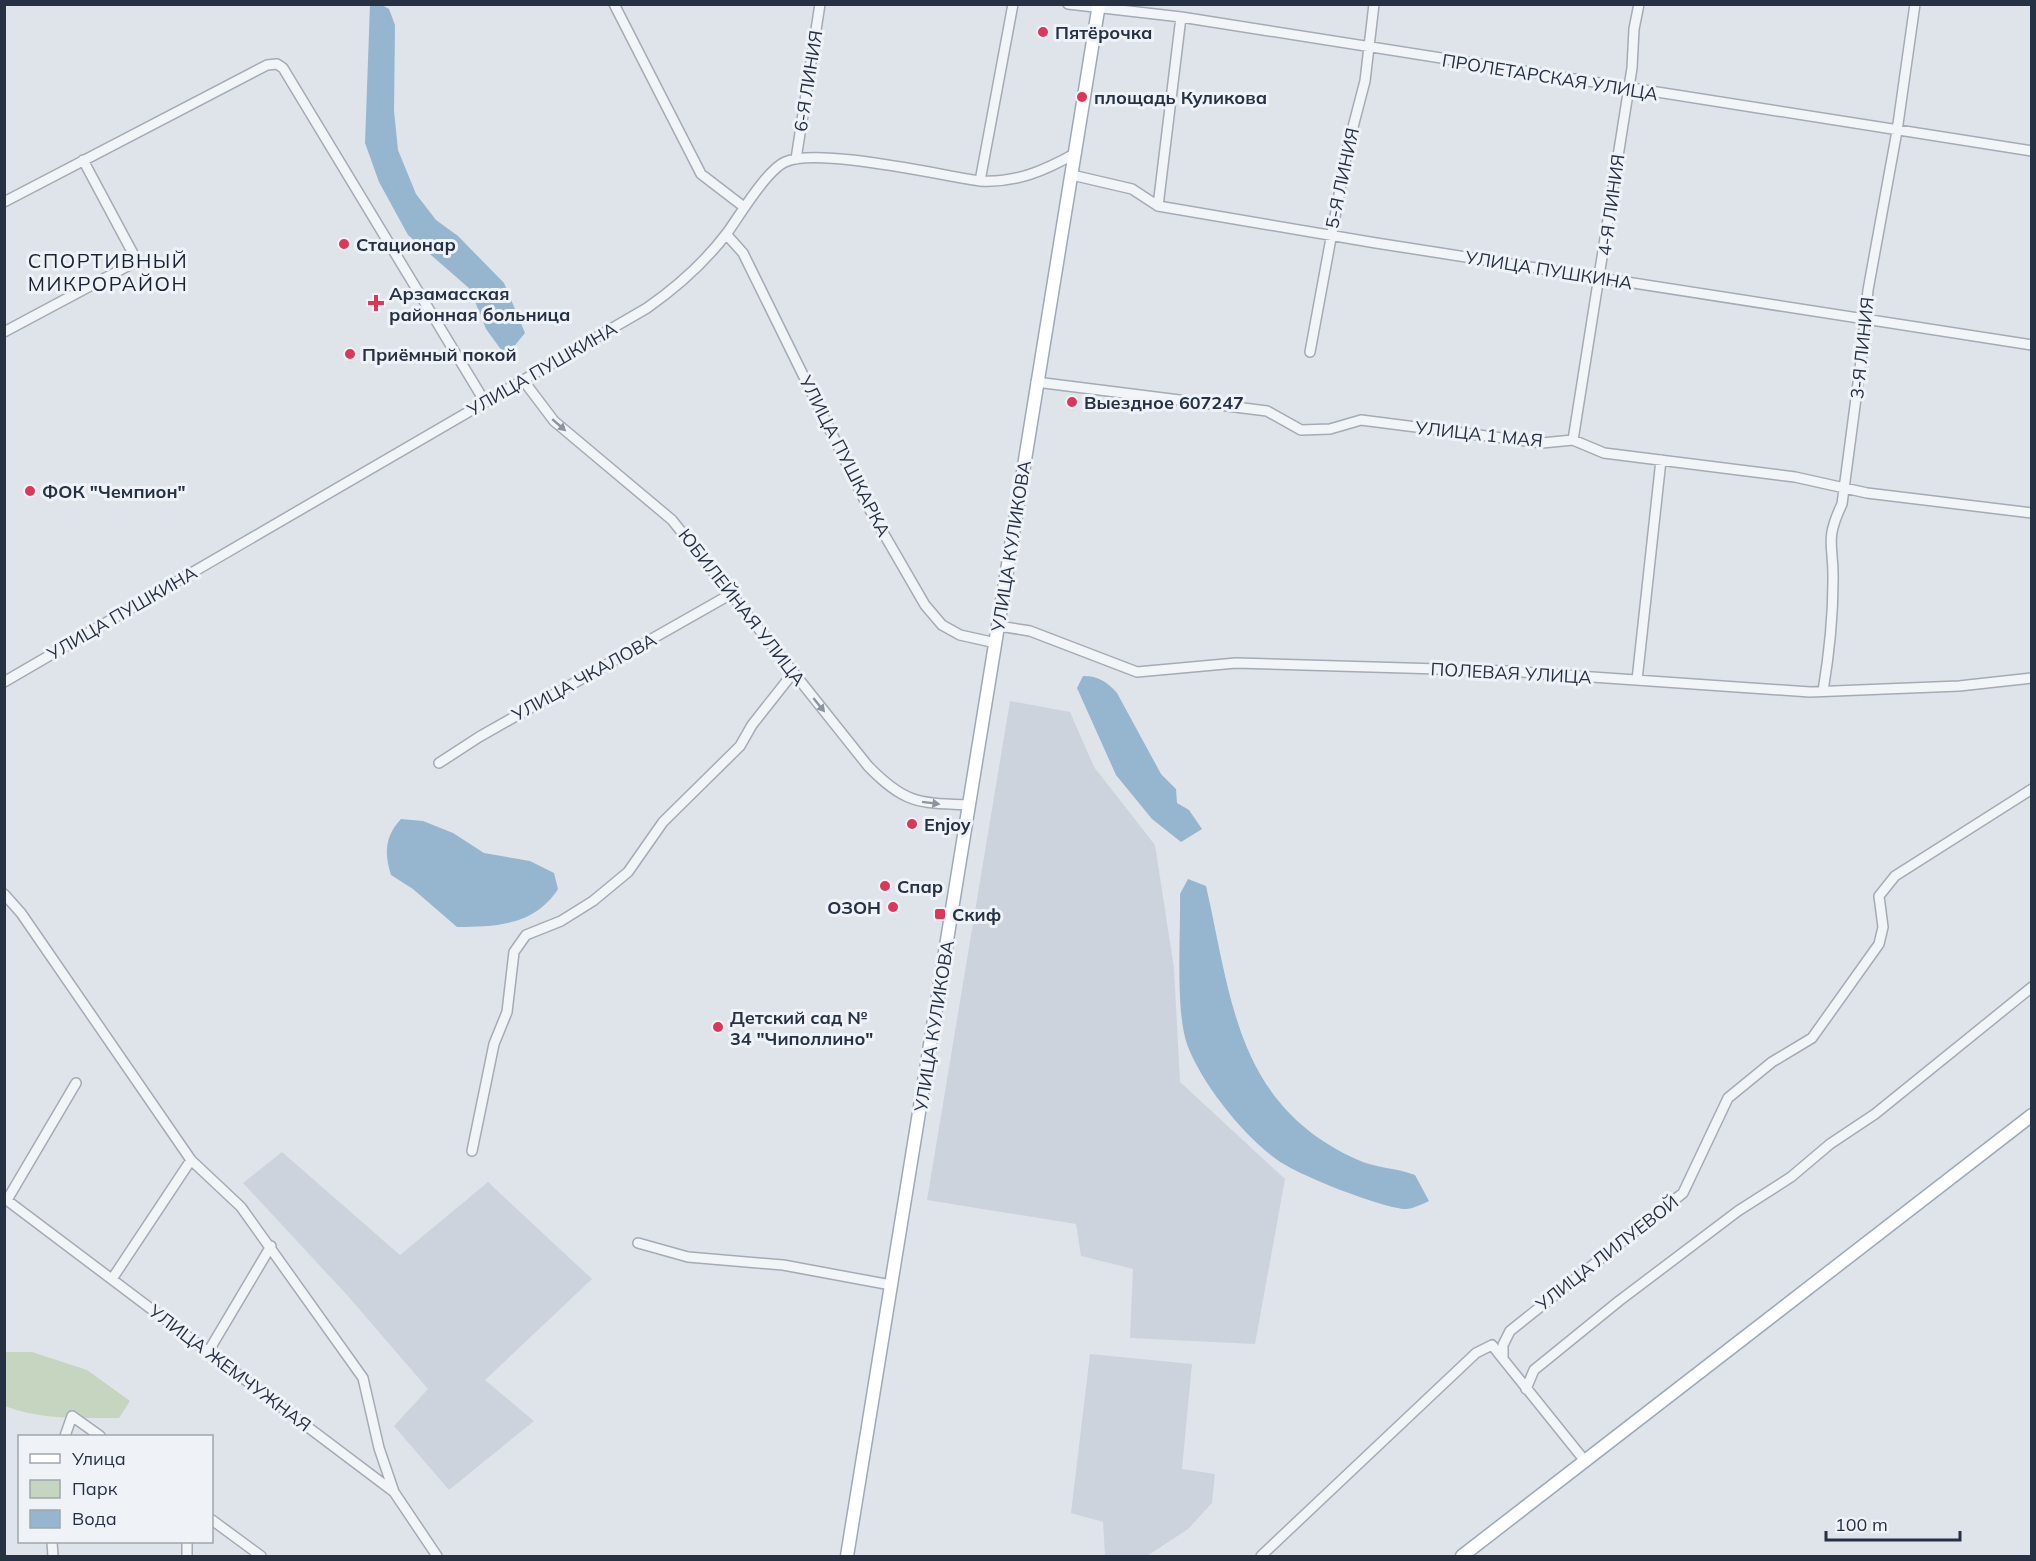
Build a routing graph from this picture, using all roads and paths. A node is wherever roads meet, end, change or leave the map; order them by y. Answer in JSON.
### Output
{"nodes":[{"id":1,"x":614,"y":4,"type":"edge"},
{"id":2,"x":820,"y":4,"type":"edge"},
{"id":3,"x":1013,"y":4,"type":"edge"},
{"id":4,"x":1068,"y":4,"type":"edge"},
{"id":5,"x":1374,"y":4,"type":"edge"},
{"id":6,"x":1639,"y":4,"type":"edge"},
{"id":7,"x":1915,"y":4,"type":"edge"},
{"id":8,"x":1098,"y":7,"type":"edge"},
{"id":9,"x":1180,"y":17,"type":"junction"},
{"id":10,"x":1371,"y":49,"type":"junction"},
{"id":11,"x":1628,"y":89,"type":"junction"},
{"id":12,"x":1897,"y":131,"type":"junction"},
{"id":13,"x":2031,"y":152,"type":"edge"},
{"id":14,"x":1076,"y":153,"type":"junction"},
{"id":15,"x":796,"y":159,"type":"junction"},
{"id":16,"x":83,"y":160,"type":"junction"},
{"id":17,"x":1072,"y":176,"type":"junction"},
{"id":18,"x":980,"y":181,"type":"junction"},
{"id":19,"x":4,"y":202,"type":"edge"},
{"id":20,"x":1158,"y":206,"type":"junction"},
{"id":21,"x":744,"y":207,"type":"junction"},
{"id":22,"x":726,"y":234,"type":"junction"},
{"id":23,"x":1330,"y":235,"type":"junction"},
{"id":24,"x":1600,"y":278,"type":"junction"},
{"id":25,"x":1866,"y":318,"type":"junction"},
{"id":26,"x":4,"y":332,"type":"edge"},
{"id":27,"x":2031,"y":345,"type":"edge"},
{"id":28,"x":1310,"y":352,"type":"dead end"},
{"id":29,"x":523,"y":380,"type":"junction"},
{"id":30,"x":1036,"y":382,"type":"junction"},
{"id":31,"x":485,"y":402,"type":"junction"},
{"id":32,"x":1573,"y":440,"type":"junction"},
{"id":33,"x":1660,"y":460,"type":"junction"},
{"id":34,"x":1844,"y":488,"type":"junction"},
{"id":35,"x":2031,"y":513,"type":"edge"},
{"id":36,"x":731,"y":594,"type":"junction"},
{"id":37,"x":999,"y":626,"type":"junction"},
{"id":38,"x":996,"y":643,"type":"junction"},
{"id":39,"x":793,"y":673,"type":"junction"},
{"id":40,"x":2031,"y":678,"type":"edge"},
{"id":41,"x":1637,"y":680,"type":"junction"},
{"id":42,"x":4,"y":681,"type":"edge"},
{"id":43,"x":1823,"y":691,"type":"junction"},
{"id":44,"x":439,"y":763,"type":"dead end"},
{"id":45,"x":2031,"y":789,"type":"edge"},
{"id":46,"x":970,"y":805,"type":"junction"},
{"id":47,"x":4,"y":894,"type":"edge"},
{"id":48,"x":2031,"y":987,"type":"edge"},
{"id":49,"x":76,"y":1083,"type":"dead end"},
{"id":50,"x":2031,"y":1115,"type":"edge"},
{"id":51,"x":472,"y":1151,"type":"dead end"},
{"id":52,"x":190,"y":1160,"type":"junction"},
{"id":53,"x":6,"y":1199,"type":"edge"},
{"id":54,"x":638,"y":1244,"type":"dead end"},
{"id":55,"x":271,"y":1246,"type":"junction"},
{"id":56,"x":112,"y":1279,"type":"junction"},
{"id":57,"x":891,"y":1285,"type":"junction"},
{"id":58,"x":208,"y":1352,"type":"junction"},
{"id":59,"x":1503,"y":1359,"type":"junction"},
{"id":60,"x":1526,"y":1389,"type":"junction"},
{"id":61,"x":66,"y":1435,"type":"edge"},
{"id":62,"x":97,"y":1435,"type":"edge"},
{"id":63,"x":1585,"y":1461,"type":"junction"},
{"id":64,"x":394,"y":1492,"type":"junction"},
{"id":65,"x":213,"y":1521,"type":"edge"},
{"id":66,"x":261,"y":1557,"type":"edge"},
{"id":67,"x":437,"y":1557,"type":"edge"},
{"id":68,"x":848,"y":1557,"type":"edge"},
{"id":69,"x":1261,"y":1557,"type":"edge"},
{"id":70,"x":1462,"y":1557,"type":"edge"}],
"edges":[{"from":1,"to":21,"type":"street"},
{"from":2,"to":15,"type":"street","name":"6-Я ЛИНИЯ"},
{"from":3,"to":18,"type":"street"},
{"from":4,"to":8,"type":"street","name":"ПРОЛЕТАРСКАЯ УЛИЦА"},
{"from":5,"to":10,"type":"street","name":"5-Я ЛИНИЯ"},
{"from":6,"to":11,"type":"street","name":"4-Я ЛИНИЯ"},
{"from":7,"to":12,"type":"street","name":"3-Я ЛИНИЯ"},
{"from":8,"to":9,"type":"street","name":"ПРОЛЕТАРСКАЯ УЛИЦА"},
{"from":8,"to":14,"type":"main road"},
{"from":9,"to":10,"type":"street","name":"ПРОЛЕТАРСКАЯ УЛИЦА"},
{"from":9,"to":20,"type":"street"},
{"from":10,"to":11,"type":"street","name":"ПРОЛЕТАРСКАЯ УЛИЦА"},
{"from":10,"to":23,"type":"street","name":"5-Я ЛИНИЯ"},
{"from":11,"to":12,"type":"street","name":"ПРОЛЕТАРСКАЯ УЛИЦА"},
{"from":11,"to":24,"type":"street","name":"4-Я ЛИНИЯ"},
{"from":12,"to":13,"type":"street","name":"ПРОЛЕТАРСКАЯ УЛИЦА"},
{"from":12,"to":25,"type":"street","name":"3-Я ЛИНИЯ"},
{"from":14,"to":17,"type":"main road"},
{"from":14,"to":18,"type":"street","name":"УЛИЦА ПУШКИНА"},
{"from":15,"to":18,"type":"street","name":"УЛИЦА ПУШКИНА"},
{"from":15,"to":21,"type":"street","name":"УЛИЦА ПУШКИНА"},
{"from":16,"to":19,"type":"street"},
{"from":16,"to":26,"type":"street"},
{"from":16,"to":31,"type":"street"},
{"from":17,"to":20,"type":"street","name":"УЛИЦА ПУШКИНА"},
{"from":17,"to":30,"type":"main road","name":"УЛИЦА КУЛИКОВА"},
{"from":20,"to":23,"type":"street","name":"УЛИЦА ПУШКИНА"},
{"from":21,"to":22,"type":"street","name":"УЛИЦА ПУШКИНА"},
{"from":22,"to":29,"type":"street","name":"УЛИЦА ПУШКИНА"},
{"from":22,"to":38,"type":"street","name":"УЛИЦА ПУШКАРКА"},
{"from":23,"to":24,"type":"street","name":"УЛИЦА ПУШКИНА"},
{"from":23,"to":28,"type":"street","name":"5-Я ЛИНИЯ"},
{"from":24,"to":25,"type":"street","name":"УЛИЦА ПУШКИНА"},
{"from":24,"to":32,"type":"street","name":"4-Я ЛИНИЯ"},
{"from":25,"to":27,"type":"street","name":"УЛИЦА ПУШКИНА"},
{"from":25,"to":34,"type":"street","name":"3-Я ЛИНИЯ"},
{"from":29,"to":31,"type":"street","name":"УЛИЦА ПУШКИНА"},
{"from":29,"to":36,"type":"street","name":"ЮБИЛЕЙНАЯ УЛИЦА","one_way":true},
{"from":30,"to":32,"type":"street","name":"УЛИЦА 1 МАЯ"},
{"from":30,"to":37,"type":"main road","name":"УЛИЦА КУЛИКОВА"},
{"from":31,"to":42,"type":"street","name":"УЛИЦА ПУШКИНА"},
{"from":32,"to":33,"type":"street","name":"УЛИЦА 1 МАЯ"},
{"from":33,"to":34,"type":"street","name":"УЛИЦА 1 МАЯ"},
{"from":33,"to":41,"type":"street"},
{"from":34,"to":35,"type":"street","name":"УЛИЦА 1 МАЯ"},
{"from":34,"to":43,"type":"street","name":"3-Я ЛИНИЯ"},
{"from":36,"to":39,"type":"street","name":"ЮБИЛЕЙНАЯ УЛИЦА"},
{"from":36,"to":44,"type":"street","name":"УЛИЦА ЧКАЛОВА"},
{"from":37,"to":38,"type":"main road","name":"УЛИЦА КУЛИКОВА"},
{"from":37,"to":41,"type":"street","name":"ПОЛЕВАЯ УЛИЦА"},
{"from":38,"to":46,"type":"main road","name":"УЛИЦА КУЛИКОВА"},
{"from":39,"to":46,"type":"street","name":"ЮБИЛЕЙНАЯ УЛИЦА","one_way":true},
{"from":39,"to":51,"type":"street"},
{"from":40,"to":43,"type":"street","name":"ПОЛЕВАЯ УЛИЦА"},
{"from":41,"to":43,"type":"street","name":"ПОЛЕВАЯ УЛИЦА"},
{"from":45,"to":59,"type":"street","name":"УЛИЦА ЛИЛУЕВОЙ"},
{"from":46,"to":57,"type":"main road","name":"УЛИЦА КУЛИКОВА"},
{"from":47,"to":52,"type":"street"},
{"from":48,"to":60,"type":"street"},
{"from":49,"to":53,"type":"street"},
{"from":50,"to":63,"type":"main road"},
{"from":52,"to":55,"type":"street"},
{"from":52,"to":56,"type":"street"},
{"from":53,"to":56,"type":"street","name":"УЛИЦА ЖЕМЧУЖНАЯ"},
{"from":54,"to":57,"type":"street"},
{"from":55,"to":58,"type":"street"},
{"from":55,"to":64,"type":"street"},
{"from":56,"to":58,"type":"street","name":"УЛИЦА ЖЕМЧУЖНАЯ"},
{"from":57,"to":68,"type":"main road","name":"УЛИЦА КУЛИКОВА"},
{"from":58,"to":64,"type":"street","name":"УЛИЦА ЖЕМЧУЖНАЯ"},
{"from":59,"to":60,"type":"street"},
{"from":59,"to":69,"type":"street"},
{"from":60,"to":63,"type":"street"},
{"from":61,"to":62,"type":"street"},
{"from":63,"to":70,"type":"main road"},
{"from":64,"to":67,"type":"street","name":"УЛИЦА ЖЕМЧУЖНАЯ"},
{"from":65,"to":66,"type":"street"}]}
